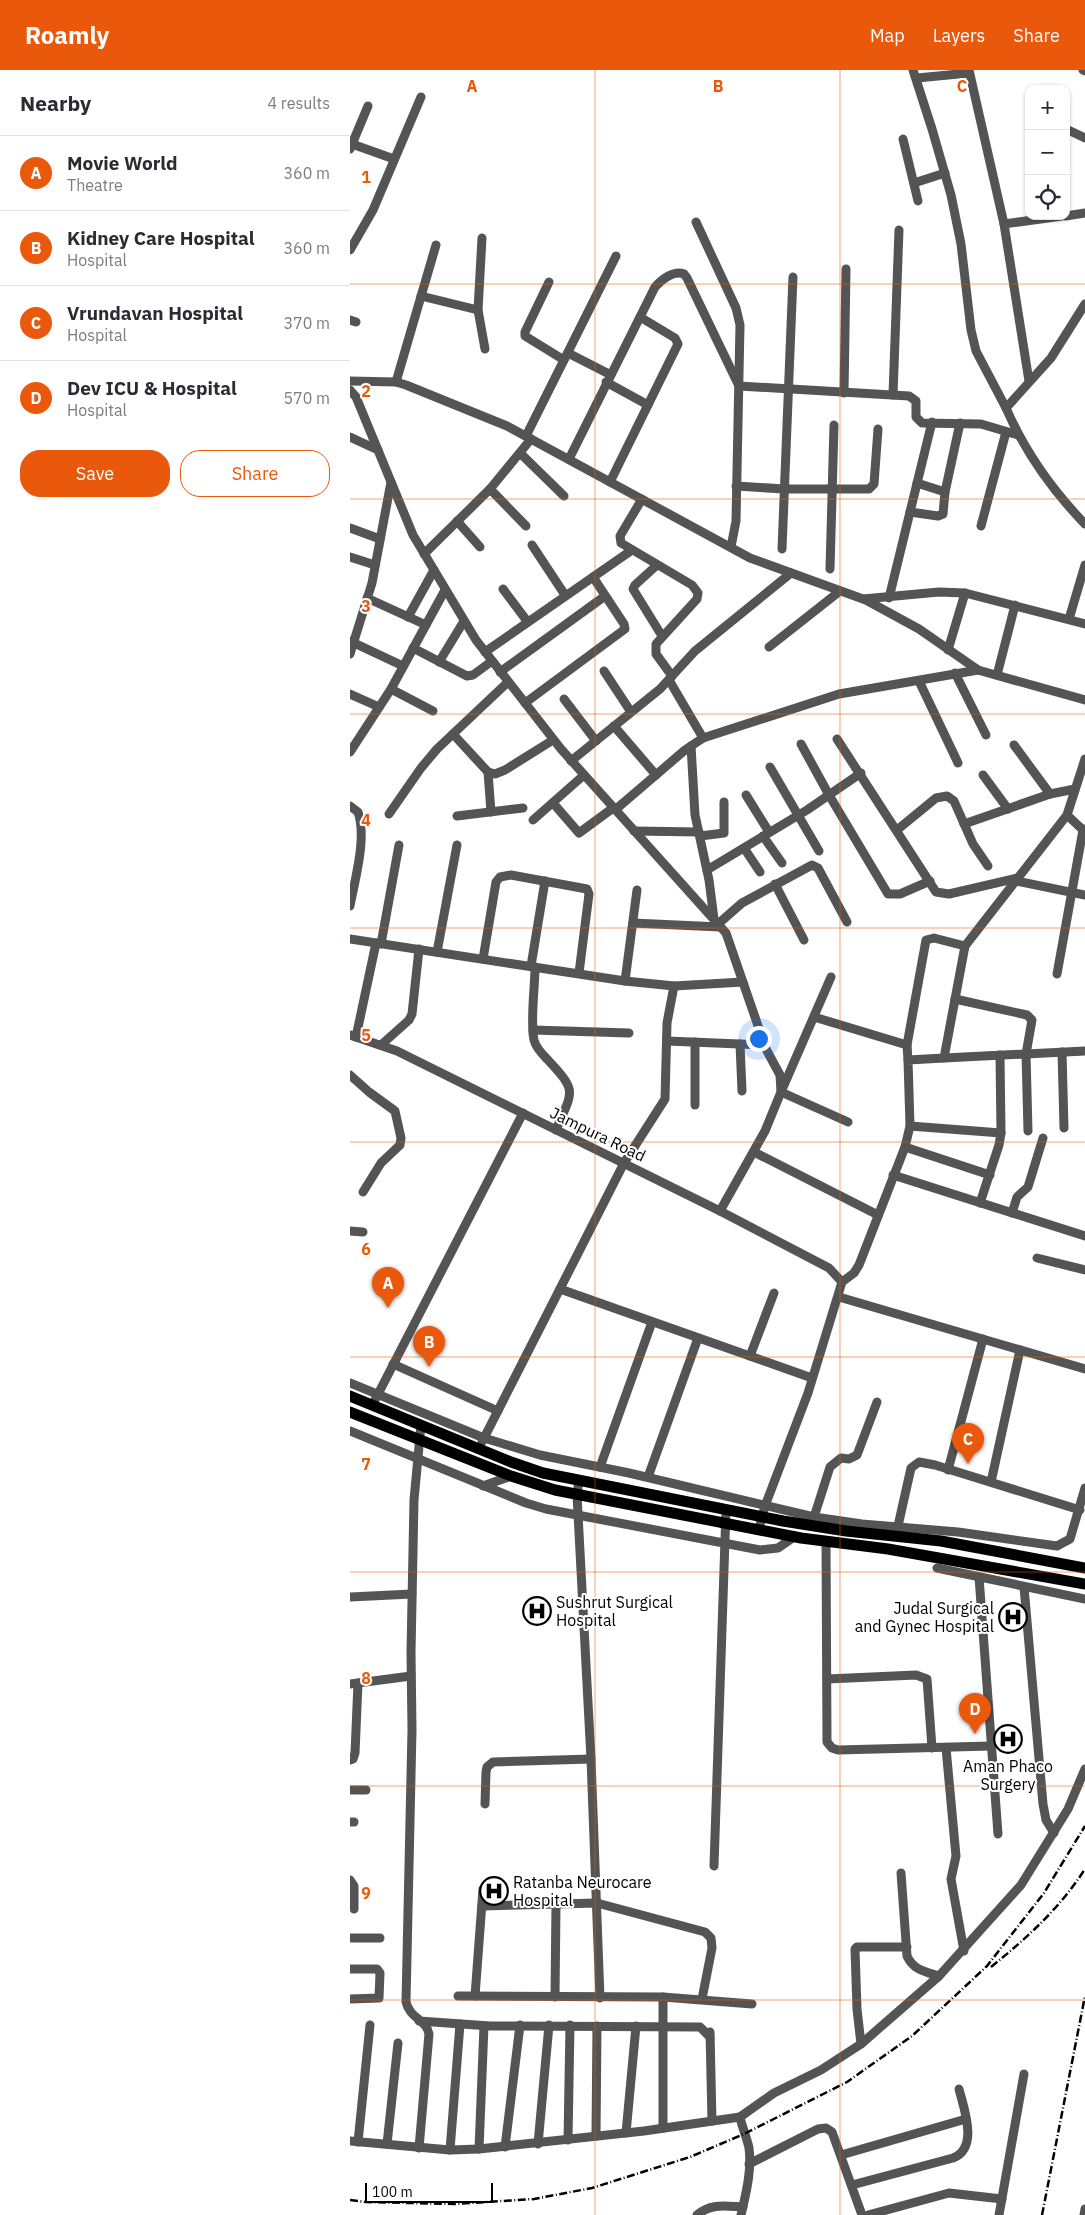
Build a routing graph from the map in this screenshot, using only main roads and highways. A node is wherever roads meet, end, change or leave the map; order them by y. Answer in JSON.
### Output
{"nodes":[{"id":1,"x":350,"y":1396,"type":"edge"},
{"id":2,"x":350,"y":1412,"type":"edge"},
{"id":3,"x":1085,"y":1568,"type":"edge"},
{"id":4,"x":1085,"y":1584,"type":"edge"}],
"edges":[{"from":1,"to":3,"type":"main road"},
{"from":2,"to":4,"type":"main road"}]}
